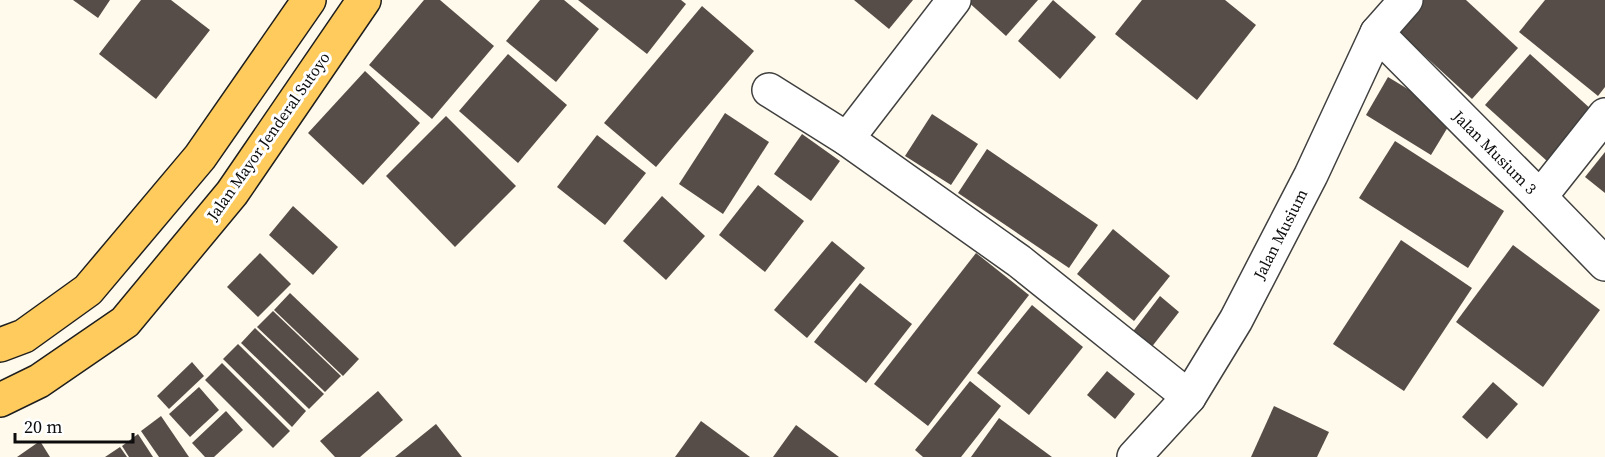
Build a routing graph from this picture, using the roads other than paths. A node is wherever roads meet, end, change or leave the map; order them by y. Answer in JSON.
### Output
{"nodes":[{"id":1,"x":309,"y":0,"type":"edge"},
{"id":2,"x":364,"y":0,"type":"edge"},
{"id":3,"x":954,"y":0,"type":"edge"},
{"id":4,"x":1406,"y":0,"type":"edge"},
{"id":5,"x":1377,"y":33,"type":"junction"},
{"id":6,"x":769,"y":90,"type":"dead end"},
{"id":7,"x":1605,"y":115,"type":"edge"},
{"id":8,"x":847,"y":139,"type":"junction"},
{"id":9,"x":1540,"y":197,"type":"junction"},
{"id":10,"x":1605,"y":264,"type":"edge"},
{"id":11,"x":0,"y":345,"type":"edge"},
{"id":12,"x":1189,"y":397,"type":"junction"},
{"id":13,"x":0,"y":400,"type":"edge"},
{"id":14,"x":1134,"y":457,"type":"edge"}],
"edges":[{"from":1,"to":11,"type":"main road"},
{"from":2,"to":13,"type":"main road","name":"Jalan Mayor Jenderal Sutoyo"},
{"from":3,"to":8,"type":"street"},
{"from":4,"to":5,"type":"street","name":"Jalan Musium"},
{"from":5,"to":9,"type":"street","name":"Jalan Musium 3"},
{"from":5,"to":12,"type":"street","name":"Jalan Musium"},
{"from":6,"to":8,"type":"street"},
{"from":7,"to":9,"type":"street","name":"Jalan Musium 3"},
{"from":8,"to":12,"type":"street"},
{"from":9,"to":10,"type":"street"},
{"from":12,"to":14,"type":"street","name":"Jalan Musium"}]}
